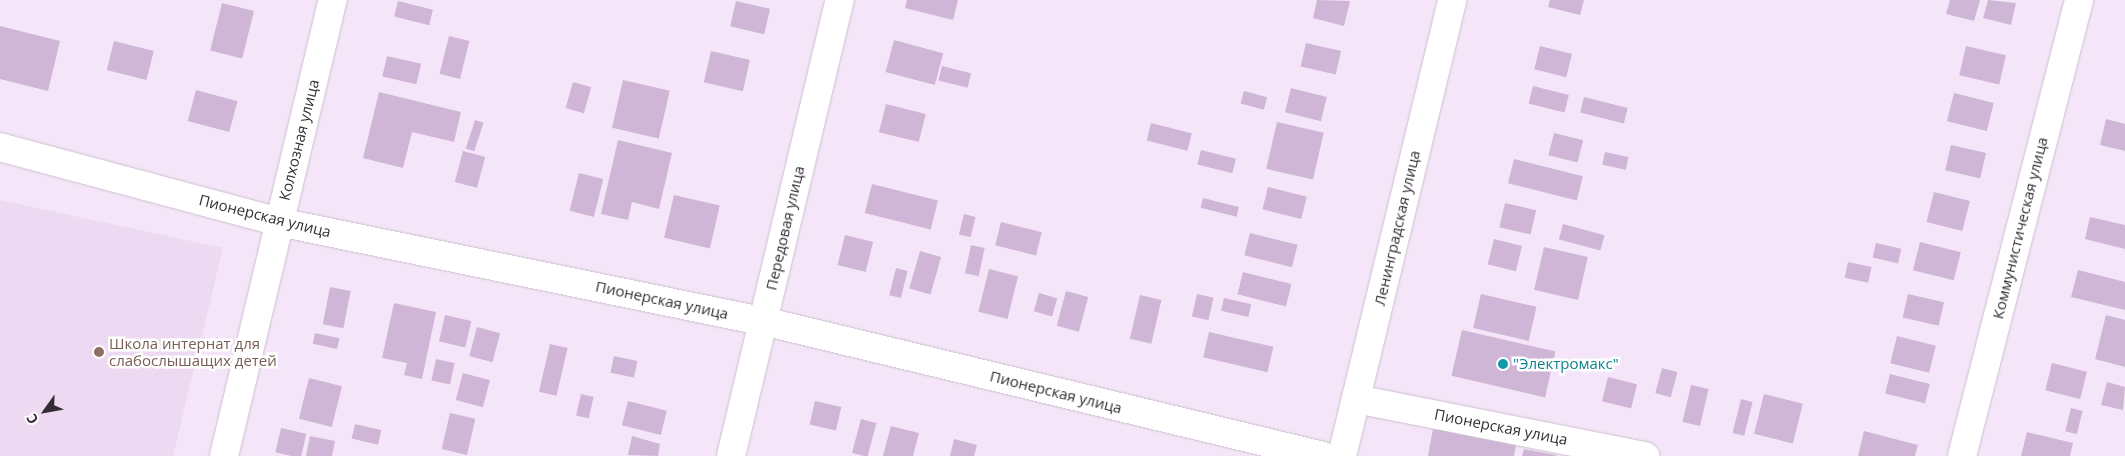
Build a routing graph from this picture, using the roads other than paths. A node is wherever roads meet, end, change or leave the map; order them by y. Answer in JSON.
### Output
{"nodes":[{"id":1,"x":333,"y":0,"type":"edge"},
{"id":2,"x":840,"y":0,"type":"edge"},
{"id":3,"x":1452,"y":0,"type":"edge"},
{"id":4,"x":2079,"y":0,"type":"edge"},
{"id":5,"x":0,"y":147,"type":"edge"},
{"id":6,"x":279,"y":222,"type":"junction"},
{"id":7,"x":763,"y":321,"type":"junction"},
{"id":8,"x":1356,"y":399,"type":"junction"},
{"id":9,"x":224,"y":456,"type":"edge"},
{"id":10,"x":731,"y":456,"type":"edge"},
{"id":11,"x":1322,"y":456,"type":"edge"},
{"id":12,"x":1342,"y":456,"type":"edge"},
{"id":13,"x":1645,"y":456,"type":"edge"},
{"id":14,"x":1962,"y":456,"type":"edge"}],
"edges":[{"from":1,"to":6,"type":"street","name":"Колхозная улица"},
{"from":2,"to":7,"type":"street","name":"Передовая улица"},
{"from":3,"to":8,"type":"street","name":"Ленинградская улица"},
{"from":4,"to":14,"type":"street","name":"Коммунистическая улица"},
{"from":5,"to":6,"type":"street","name":"Пионерская улица"},
{"from":6,"to":7,"type":"street","name":"Пионерская улица"},
{"from":6,"to":9,"type":"street","name":"Колхозная улица"},
{"from":7,"to":10,"type":"street","name":"Передовая улица"},
{"from":7,"to":11,"type":"street","name":"Пионерская улица"},
{"from":8,"to":12,"type":"street","name":"Ленинградская улица"},
{"from":8,"to":13,"type":"street","name":"Пионерская улица"}]}
